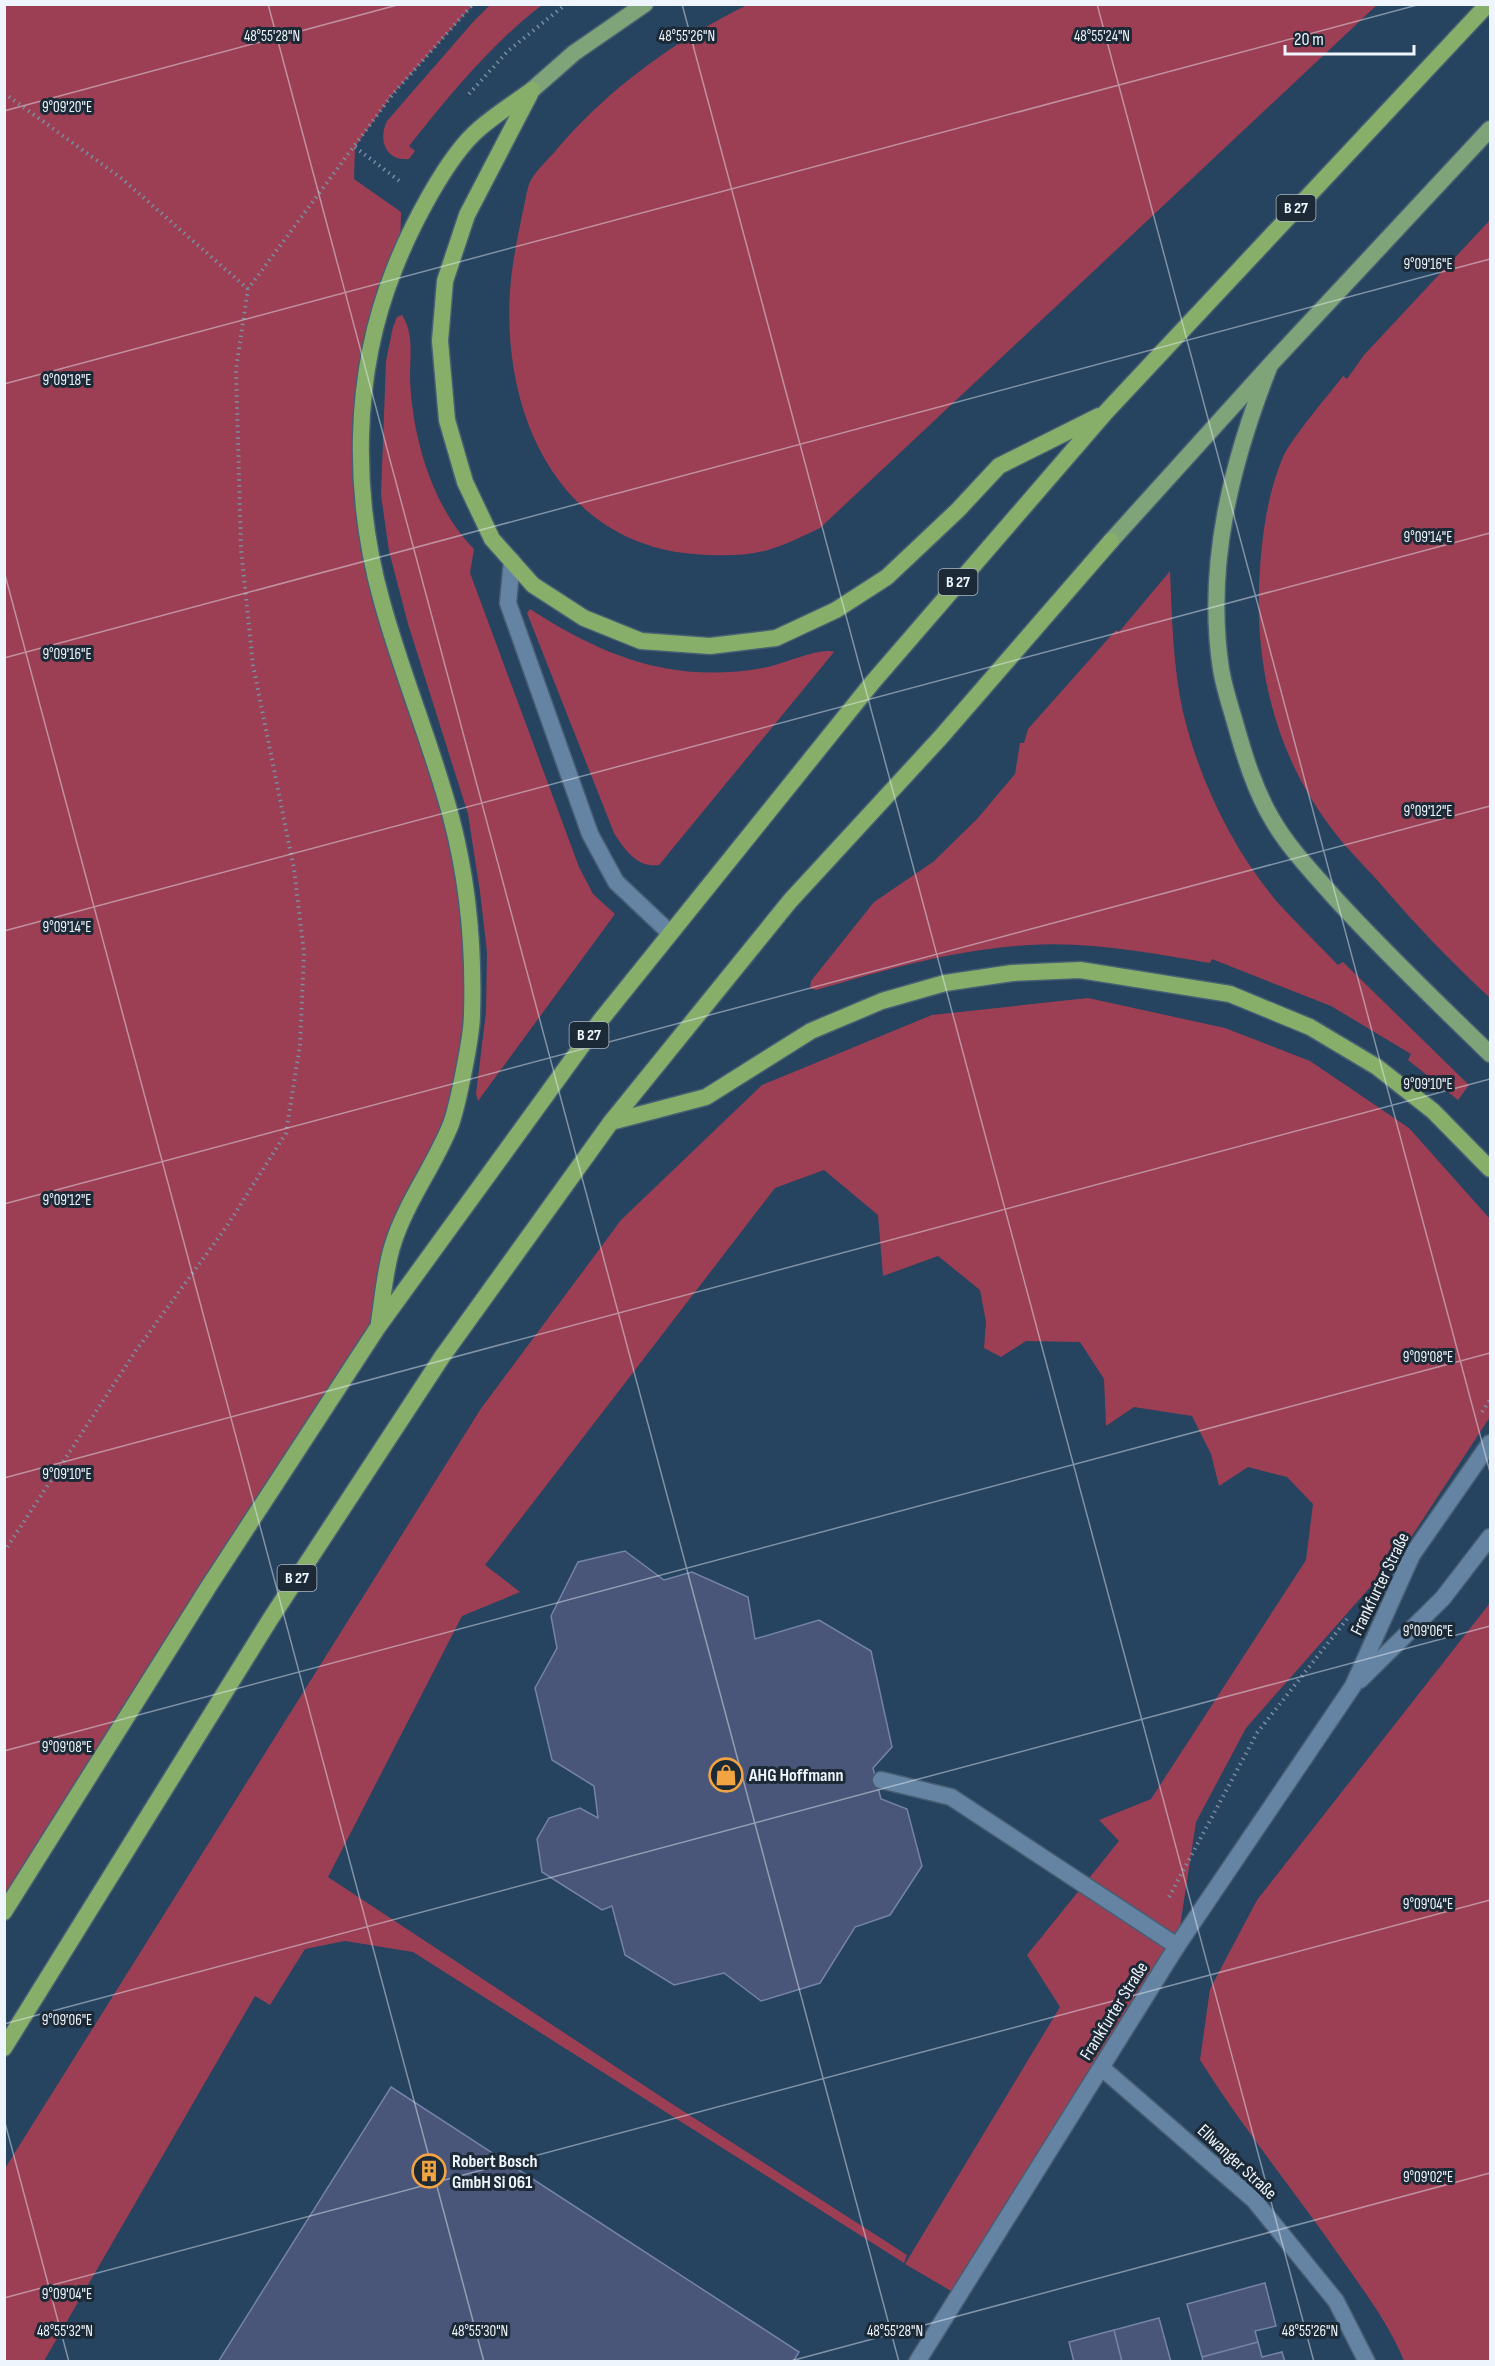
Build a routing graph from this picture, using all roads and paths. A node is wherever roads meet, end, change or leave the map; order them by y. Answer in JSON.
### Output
{"nodes":[{"id":1,"x":473,"y":4,"type":"edge"},
{"id":2,"x":645,"y":4,"type":"edge"},
{"id":3,"x":1488,"y":4,"type":"edge"},
{"id":4,"x":532,"y":90,"type":"junction"},
{"id":5,"x":4,"y":93,"type":"edge"},
{"id":6,"x":1491,"y":129,"type":"edge"},
{"id":7,"x":248,"y":288,"type":"junction"},
{"id":8,"x":1270,"y":365,"type":"junction"},
{"id":9,"x":1106,"y":412,"type":"junction"},
{"id":10,"x":1111,"y":542,"type":"joint"},
{"id":11,"x":512,"y":561,"type":"junction"},
{"id":12,"x":670,"y":933,"type":"junction"},
{"id":13,"x":1491,"y":1054,"type":"edge"},
{"id":14,"x":611,"y":1122,"type":"junction"},
{"id":15,"x":1491,"y":1169,"type":"edge"},
{"id":16,"x":378,"y":1327,"type":"junction"},
{"id":17,"x":1491,"y":1400,"type":"edge"},
{"id":18,"x":1478,"y":1419,"type":"dead end"},
{"id":19,"x":1491,"y":1443,"type":"edge"},
{"id":20,"x":1491,"y":1537,"type":"edge"},
{"id":21,"x":4,"y":1552,"type":"edge"},
{"id":22,"x":1354,"y":1610,"type":"dead end"},
{"id":23,"x":1353,"y":1686,"type":"junction"},
{"id":24,"x":881,"y":1780,"type":"dead end"},
{"id":25,"x":4,"y":1911,"type":"edge"},
{"id":26,"x":1152,"y":1930,"type":"junction"},
{"id":27,"x":1177,"y":1946,"type":"junction"},
{"id":28,"x":4,"y":2048,"type":"edge"},
{"id":29,"x":1102,"y":2068,"type":"junction"},
{"id":30,"x":917,"y":2361,"type":"edge"},
{"id":31,"x":1367,"y":2361,"type":"edge"}],
"edges":[{"from":1,"to":7,"type":"path"},
{"from":2,"to":4,"type":"main road"},
{"from":3,"to":9,"type":"highway","number":"B 27"},
{"from":4,"to":11,"type":"highway"},
{"from":4,"to":16,"type":"highway"},
{"from":5,"to":7,"type":"path"},
{"from":6,"to":8,"type":"main road","number":"B 27"},
{"from":7,"to":21,"type":"path"},
{"from":8,"to":10,"type":"main road","number":"B 27"},
{"from":8,"to":13,"type":"main road"},
{"from":9,"to":11,"type":"highway"},
{"from":9,"to":12,"type":"highway","number":"B 27"},
{"from":10,"to":14,"type":"highway","number":"B 27"},
{"from":11,"to":12,"type":"street"},
{"from":12,"to":16,"type":"highway","number":"B 27"},
{"from":14,"to":15,"type":"highway"},
{"from":14,"to":28,"type":"highway","number":"B 27"},
{"from":16,"to":25,"type":"highway","number":"B 27"},
{"from":17,"to":18,"type":"path"},
{"from":19,"to":23,"type":"street","name":"Frankfurter Straße"},
{"from":20,"to":23,"type":"street","name":"Frankfurter Straße"},
{"from":22,"to":26,"type":"path"},
{"from":23,"to":27,"type":"street","name":"Frankfurter Straße"},
{"from":24,"to":26,"type":"street"},
{"from":26,"to":27,"type":"street"},
{"from":27,"to":29,"type":"street","name":"Frankfurter Straße"},
{"from":29,"to":30,"type":"street","name":"Frankfurter Straße"},
{"from":29,"to":31,"type":"street","name":"Ellwanger Straße"}]}
